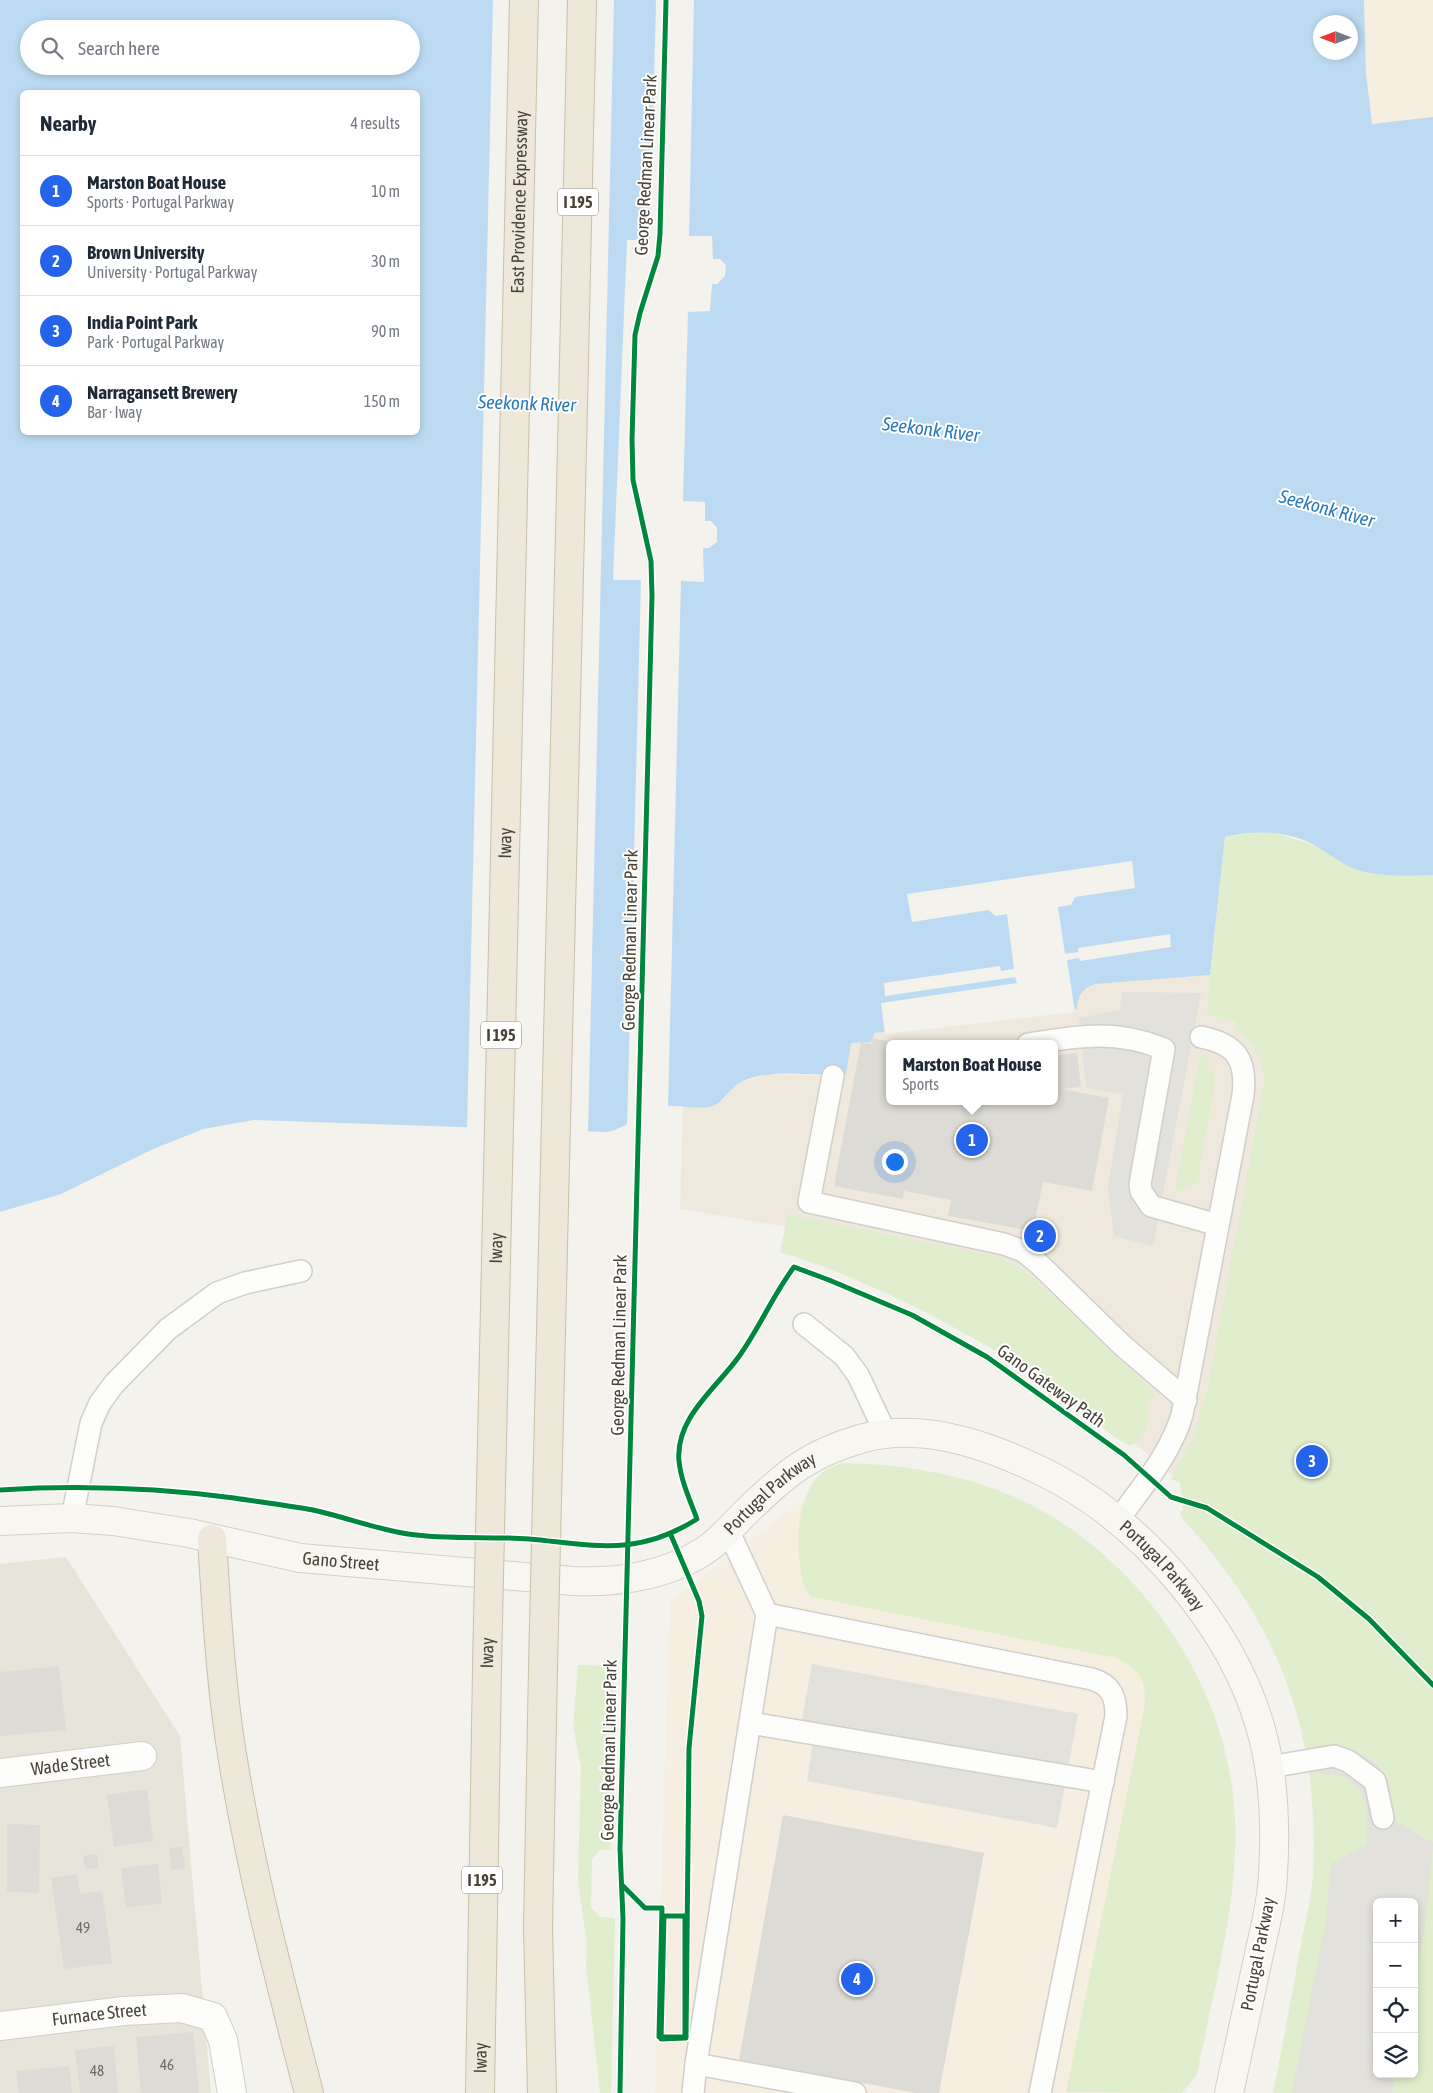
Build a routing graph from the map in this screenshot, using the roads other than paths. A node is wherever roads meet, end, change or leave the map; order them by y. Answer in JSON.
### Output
{"nodes":[{"id":1,"x":524,"y":0,"type":"edge"},
{"id":2,"x":582,"y":0,"type":"edge"},
{"id":3,"x":515,"y":403,"type":"joint"},
{"id":4,"x":1201,"y":1037,"type":"dead end"},
{"id":5,"x":1054,"y":1040,"type":"edge"},
{"id":6,"x":832,"y":1076,"type":"dead end"},
{"id":7,"x":1218,"y":1225,"type":"junction"},
{"id":8,"x":301,"y":1271,"type":"dead end"},
{"id":9,"x":804,"y":1324,"type":"dead end"},
{"id":10,"x":1186,"y":1400,"type":"junction"},
{"id":11,"x":886,"y":1434,"type":"junction"},
{"id":12,"x":72,"y":1518,"type":"junction"},
{"id":13,"x":1119,"y":1519,"type":"junction"},
{"id":14,"x":0,"y":1521,"type":"edge"},
{"id":15,"x":728,"y":1530,"type":"junction"},
{"id":16,"x":212,"y":1539,"type":"junction"},
{"id":17,"x":683,"y":1562,"type":"joint"},
{"id":18,"x":768,"y":1614,"type":"junction"},
{"id":19,"x":750,"y":1723,"type":"junction"},
{"id":20,"x":142,"y":1756,"type":"dead end"},
{"id":21,"x":1270,"y":1767,"type":"junction"},
{"id":22,"x":0,"y":1773,"type":"edge"},
{"id":23,"x":1103,"y":1782,"type":"junction"},
{"id":24,"x":1383,"y":1818,"type":"dead end"},
{"id":25,"x":0,"y":2026,"type":"edge"},
{"id":26,"x":696,"y":2064,"type":"junction"},
{"id":27,"x":232,"y":2093,"type":"edge"},
{"id":28,"x":309,"y":2093,"type":"edge"},
{"id":29,"x":480,"y":2093,"type":"edge"},
{"id":30,"x":542,"y":2093,"type":"edge"},
{"id":31,"x":693,"y":2093,"type":"edge"},
{"id":32,"x":856,"y":2093,"type":"edge"},
{"id":33,"x":1040,"y":2093,"type":"edge"},
{"id":34,"x":1230,"y":2093,"type":"edge"}],
"edges":[{"from":1,"to":3,"type":"highway","name":"East Providence Expressway","number":"I 195"},
{"from":2,"to":30,"type":"highway","number":"I 195","bridge":true},
{"from":3,"to":29,"type":"highway","name":"Iway","number":"I 195","bridge":true},
{"from":4,"to":7,"type":"lane"},
{"from":5,"to":7,"type":"lane"},
{"from":6,"to":10,"type":"lane"},
{"from":7,"to":10,"type":"lane"},
{"from":8,"to":12,"type":"lane"},
{"from":9,"to":11,"type":"lane"},
{"from":10,"to":13,"type":"lane"},
{"from":11,"to":13,"type":"street","name":"Portugal Parkway"},
{"from":11,"to":15,"type":"street","name":"Portugal Parkway"},
{"from":12,"to":14,"type":"street","name":"Gano Street"},
{"from":12,"to":16,"type":"street","name":"Gano Street"},
{"from":13,"to":21,"type":"street","name":"Portugal Parkway"},
{"from":15,"to":17,"type":"street","name":"Portugal Parkway"},
{"from":15,"to":18,"type":"lane"},
{"from":16,"to":17,"type":"street","name":"Gano Street"},
{"from":16,"to":28,"type":"highway"},
{"from":18,"to":19,"type":"lane"},
{"from":18,"to":23,"type":"lane"},
{"from":19,"to":23,"type":"lane"},
{"from":19,"to":26,"type":"lane"},
{"from":20,"to":22,"type":"street","name":"Wade Street"},
{"from":21,"to":24,"type":"lane"},
{"from":21,"to":34,"type":"street","name":"Portugal Parkway"},
{"from":23,"to":33,"type":"lane"},
{"from":25,"to":27,"type":"street","name":"Furnace Street"},
{"from":26,"to":31,"type":"lane"},
{"from":26,"to":32,"type":"lane"}]}
